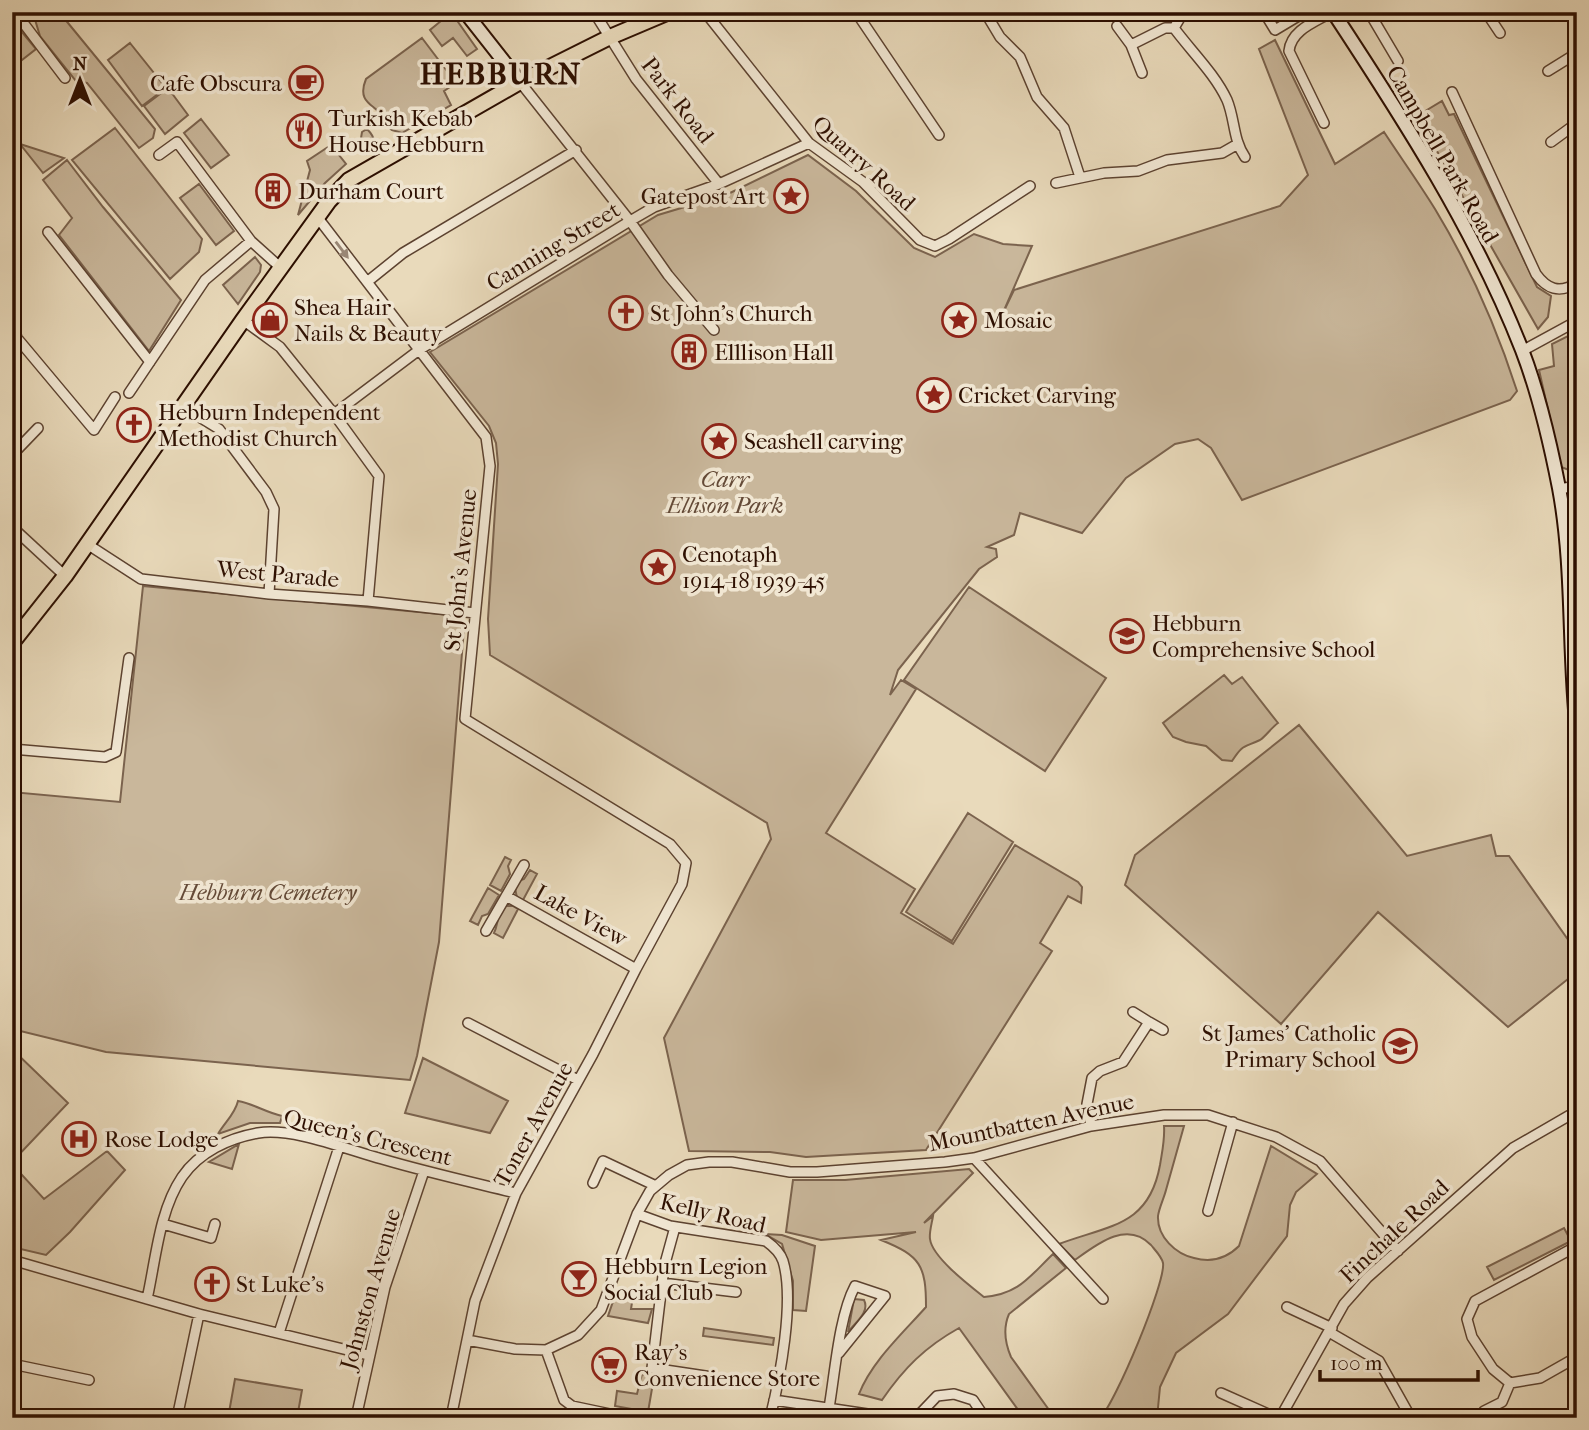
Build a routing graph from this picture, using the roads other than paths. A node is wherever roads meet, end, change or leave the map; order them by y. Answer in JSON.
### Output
{"nodes":[{"id":1,"x":15,"y":12,"type":"edge"},
{"id":2,"x":465,"y":12,"type":"edge"},
{"id":3,"x":594,"y":12,"type":"edge"},
{"id":4,"x":669,"y":12,"type":"edge"},
{"id":5,"x":705,"y":12,"type":"edge"},
{"id":6,"x":856,"y":12,"type":"edge"},
{"id":7,"x":985,"y":12,"type":"edge"},
{"id":8,"x":1264,"y":12,"type":"edge"},
{"id":9,"x":1305,"y":12,"type":"edge"},
{"id":10,"x":1333,"y":12,"type":"edge"},
{"id":11,"x":1384,"y":12,"type":"edge"},
{"id":12,"x":1486,"y":12,"type":"edge"},
{"id":13,"x":1183,"y":13,"type":"edge"},
{"id":14,"x":1371,"y":16,"type":"edge"},
{"id":15,"x":1117,"y":26,"type":"dead end"},
{"id":16,"x":1174,"y":28,"type":"junction"},
{"id":17,"x":1500,"y":33,"type":"dead end"},
{"id":18,"x":610,"y":37,"type":"junction"},
{"id":19,"x":1131,"y":45,"type":"junction"},
{"id":20,"x":1576,"y":54,"type":"edge"},
{"id":21,"x":1398,"y":61,"type":"dead end"},
{"id":22,"x":1577,"y":67,"type":"edge"},
{"id":23,"x":1548,"y":71,"type":"dead end"},
{"id":24,"x":1142,"y":73,"type":"dead end"},
{"id":25,"x":65,"y":78,"type":"dead end"},
{"id":26,"x":520,"y":82,"type":"junction"},
{"id":27,"x":1452,"y":92,"type":"dead end"},
{"id":28,"x":1324,"y":123,"type":"dead end"},
{"id":29,"x":1577,"y":123,"type":"edge"},
{"id":30,"x":939,"y":135,"type":"dead end"},
{"id":31,"x":1551,"y":142,"type":"dead end"},
{"id":32,"x":809,"y":143,"type":"junction"},
{"id":33,"x":1237,"y":145,"type":"junction"},
{"id":34,"x":576,"y":150,"type":"junction"},
{"id":35,"x":159,"y":155,"type":"dead end"},
{"id":36,"x":1245,"y":157,"type":"dead end"},
{"id":37,"x":1080,"y":177,"type":"junction"},
{"id":38,"x":1056,"y":183,"type":"dead end"},
{"id":39,"x":719,"y":184,"type":"junction"},
{"id":40,"x":1030,"y":186,"type":"dead end"},
{"id":41,"x":318,"y":218,"type":"junction"},
{"id":42,"x":630,"y":221,"type":"junction"},
{"id":43,"x":48,"y":232,"type":"dead end"},
{"id":44,"x":251,"y":241,"type":"junction"},
{"id":45,"x":281,"y":268,"type":"junction"},
{"id":46,"x":367,"y":282,"type":"junction"},
{"id":47,"x":1577,"y":284,"type":"edge"},
{"id":48,"x":243,"y":320,"type":"junction"},
{"id":49,"x":1577,"y":321,"type":"edge"},
{"id":50,"x":12,"y":323,"type":"edge"},
{"id":51,"x":714,"y":330,"type":"dead end"},
{"id":52,"x":419,"y":350,"type":"junction"},
{"id":53,"x":1522,"y":351,"type":"junction"},
{"id":54,"x":150,"y":362,"type":"junction"},
{"id":55,"x":129,"y":393,"type":"dead end"},
{"id":56,"x":115,"y":397,"type":"dead end"},
{"id":57,"x":183,"y":407,"type":"junction"},
{"id":58,"x":334,"y":414,"type":"junction"},
{"id":59,"x":38,"y":428,"type":"dead end"},
{"id":60,"x":12,"y":455,"type":"edge"},
{"id":61,"x":1577,"y":486,"type":"edge"},
{"id":62,"x":1559,"y":489,"type":"junction"},
{"id":63,"x":12,"y":527,"type":"edge"},
{"id":64,"x":87,"y":544,"type":"junction"},
{"id":65,"x":65,"y":576,"type":"junction"},
{"id":66,"x":269,"y":594,"type":"junction"},
{"id":67,"x":368,"y":601,"type":"junction"},
{"id":68,"x":475,"y":613,"type":"junction"},
{"id":69,"x":12,"y":643,"type":"edge"},
{"id":70,"x":129,"y":658,"type":"dead end"},
{"id":71,"x":1577,"y":732,"type":"edge"},
{"id":72,"x":12,"y":750,"type":"edge"},
{"id":73,"x":686,"y":863,"type":"joint"},
{"id":74,"x":524,"y":865,"type":"dead end"},
{"id":75,"x":506,"y":896,"type":"junction"},
{"id":76,"x":486,"y":931,"type":"dead end"},
{"id":77,"x":636,"y":969,"type":"junction"},
{"id":78,"x":1133,"y":1012,"type":"dead end"},
{"id":79,"x":1149,"y":1022,"type":"junction"},
{"id":80,"x":468,"y":1023,"type":"dead end"},
{"id":81,"x":1163,"y":1030,"type":"dead end"},
{"id":82,"x":578,"y":1080,"type":"junction"},
{"id":83,"x":1577,"y":1111,"type":"edge"},
{"id":84,"x":1233,"y":1122,"type":"junction"},
{"id":85,"x":1091,"y":1126,"type":"junction"},
{"id":86,"x":339,"y":1147,"type":"junction"},
{"id":87,"x":974,"y":1158,"type":"junction"},
{"id":88,"x":425,"y":1171,"type":"junction"},
{"id":89,"x":593,"y":1183,"type":"dead end"},
{"id":90,"x":656,"y":1186,"type":"junction"},
{"id":91,"x":516,"y":1193,"type":"junction"},
{"id":92,"x":1208,"y":1211,"type":"dead end"},
{"id":93,"x":637,"y":1214,"type":"junction"},
{"id":94,"x":163,"y":1224,"type":"junction"},
{"id":95,"x":215,"y":1224,"type":"dead end"},
{"id":96,"x":675,"y":1227,"type":"junction"},
{"id":97,"x":1577,"y":1246,"type":"edge"},
{"id":98,"x":1398,"y":1251,"type":"junction"},
{"id":99,"x":12,"y":1260,"type":"edge"},
{"id":100,"x":662,"y":1283,"type":"junction"},
{"id":101,"x":736,"y":1292,"type":"dead end"},
{"id":102,"x":147,"y":1298,"type":"junction"},
{"id":103,"x":1104,"y":1298,"type":"dead end"},
{"id":104,"x":1286,"y":1307,"type":"dead end"},
{"id":105,"x":199,"y":1314,"type":"junction"},
{"id":106,"x":1331,"y":1330,"type":"junction"},
{"id":107,"x":279,"y":1333,"type":"junction"},
{"id":108,"x":467,"y":1340,"type":"junction"},
{"id":109,"x":546,"y":1350,"type":"junction"},
{"id":110,"x":839,"y":1353,"type":"junction"},
{"id":111,"x":368,"y":1355,"type":"junction"},
{"id":112,"x":1577,"y":1357,"type":"edge"},
{"id":113,"x":12,"y":1364,"type":"edge"},
{"id":114,"x":712,"y":1377,"type":"dead end"},
{"id":115,"x":89,"y":1380,"type":"dead end"},
{"id":116,"x":1510,"y":1383,"type":"junction"},
{"id":117,"x":1222,"y":1393,"type":"dead end"},
{"id":118,"x":774,"y":1400,"type":"junction"},
{"id":119,"x":829,"y":1408,"type":"junction"},
{"id":120,"x":177,"y":1418,"type":"edge"},
{"id":121,"x":356,"y":1418,"type":"edge"},
{"id":122,"x":451,"y":1418,"type":"edge"},
{"id":123,"x":629,"y":1418,"type":"edge"},
{"id":124,"x":770,"y":1418,"type":"edge"},
{"id":125,"x":881,"y":1418,"type":"edge"},
{"id":126,"x":916,"y":1418,"type":"edge"},
{"id":127,"x":985,"y":1418,"type":"edge"},
{"id":128,"x":1279,"y":1418,"type":"edge"},
{"id":129,"x":1411,"y":1418,"type":"edge"},
{"id":130,"x":1487,"y":1418,"type":"edge"}],
"edges":[{"from":1,"to":25,"type":"street"},
{"from":2,"to":26,"type":"street"},
{"from":3,"to":18,"type":"street","name":"Park Road"},
{"from":4,"to":18,"type":"main road"},
{"from":5,"to":32,"type":"street","name":"Quarry Road"},
{"from":6,"to":30,"type":"street"},
{"from":7,"to":37,"type":"street"},
{"from":8,"to":9,"type":"street"},
{"from":10,"to":28,"type":"street"},
{"from":10,"to":53,"type":"street","name":"Campbell Park Road"},
{"from":11,"to":14,"type":"street"},
{"from":12,"to":17,"type":"street"},
{"from":13,"to":16,"type":"street"},
{"from":14,"to":21,"type":"street"},
{"from":15,"to":19,"type":"street"},
{"from":16,"to":19,"type":"street"},
{"from":16,"to":33,"type":"street"},
{"from":18,"to":26,"type":"main road"},
{"from":18,"to":39,"type":"street","name":"Park Road"},
{"from":19,"to":24,"type":"street"},
{"from":20,"to":22,"type":"street"},
{"from":20,"to":23,"type":"street"},
{"from":26,"to":34,"type":"street"},
{"from":26,"to":41,"type":"main road"},
{"from":27,"to":47,"type":"street"},
{"from":29,"to":31,"type":"street"},
{"from":32,"to":39,"type":"street","name":"Canning Street"},
{"from":32,"to":40,"type":"street","name":"Quarry Road"},
{"from":33,"to":36,"type":"street"},
{"from":33,"to":37,"type":"street"},
{"from":34,"to":42,"type":"street"},
{"from":34,"to":46,"type":"street"},
{"from":35,"to":44,"type":"street"},
{"from":37,"to":38,"type":"street"},
{"from":39,"to":42,"type":"street","name":"Canning Street"},
{"from":41,"to":45,"type":"main road"},
{"from":41,"to":46,"type":"street","name":"St John's Avenue","one_way":true},
{"from":42,"to":51,"type":"street"},
{"from":42,"to":52,"type":"street","name":"Canning Street"},
{"from":43,"to":54,"type":"street"},
{"from":44,"to":45,"type":"street"},
{"from":44,"to":54,"type":"street"},
{"from":45,"to":48,"type":"main road"},
{"from":46,"to":52,"type":"street","name":"St John's Avenue"},
{"from":48,"to":57,"type":"main road"},
{"from":48,"to":58,"type":"street"},
{"from":49,"to":53,"type":"street"},
{"from":50,"to":56,"type":"street"},
{"from":52,"to":58,"type":"street","name":"Canning Street"},
{"from":52,"to":68,"type":"street","name":"St John's Avenue"},
{"from":53,"to":62,"type":"street","name":"Campbell Park Road"},
{"from":54,"to":55,"type":"street"},
{"from":57,"to":64,"type":"main road"},
{"from":57,"to":66,"type":"street"},
{"from":58,"to":67,"type":"street"},
{"from":59,"to":60,"type":"street"},
{"from":61,"to":62,"type":"street"},
{"from":62,"to":71,"type":"street","name":"Campbell Park Road"},
{"from":63,"to":65,"type":"street"},
{"from":64,"to":65,"type":"main road"},
{"from":64,"to":66,"type":"street","name":"West Parade"},
{"from":65,"to":69,"type":"main road"},
{"from":66,"to":67,"type":"street","name":"West Parade"},
{"from":67,"to":68,"type":"street","name":"West Parade"},
{"from":68,"to":73,"type":"street","name":"St John's Avenue"},
{"from":70,"to":72,"type":"street"},
{"from":73,"to":77,"type":"street","name":"Toner Avenue"},
{"from":74,"to":75,"type":"street","name":"Lake View"},
{"from":75,"to":76,"type":"street","name":"Lake View"},
{"from":75,"to":77,"type":"street","name":"Lake View"},
{"from":77,"to":82,"type":"street","name":"Toner Avenue"},
{"from":78,"to":79,"type":"street"},
{"from":79,"to":81,"type":"street"},
{"from":79,"to":85,"type":"street"},
{"from":80,"to":82,"type":"street"},
{"from":82,"to":91,"type":"street","name":"Toner Avenue"},
{"from":83,"to":98,"type":"street","name":"Finchale Road"},
{"from":84,"to":85,"type":"street","name":"Mountbatten Avenue"},
{"from":84,"to":92,"type":"street"},
{"from":84,"to":98,"type":"street","name":"Mountbatten Avenue"},
{"from":85,"to":87,"type":"street","name":"Mountbatten Avenue"},
{"from":86,"to":88,"type":"street","name":"Queen's Crescent"},
{"from":86,"to":94,"type":"street","name":"Queen's Crescent"},
{"from":86,"to":107,"type":"street"},
{"from":87,"to":90,"type":"street","name":"Mountbatten Avenue"},
{"from":87,"to":103,"type":"street"},
{"from":88,"to":91,"type":"street","name":"Queen's Crescent"},
{"from":88,"to":111,"type":"street","name":"Johnston Avenue"},
{"from":89,"to":90,"type":"street"},
{"from":90,"to":93,"type":"street","name":"Mountbatten Avenue"},
{"from":91,"to":108,"type":"street","name":"Toner Avenue"},
{"from":93,"to":96,"type":"street","name":"Kelly Road"},
{"from":93,"to":109,"type":"street","name":"Mountbatten Avenue"},
{"from":94,"to":95,"type":"street"},
{"from":94,"to":102,"type":"street","name":"Queen's Crescent"},
{"from":96,"to":100,"type":"street"},
{"from":96,"to":118,"type":"street","name":"Kelly Road"},
{"from":97,"to":116,"type":"street"},
{"from":98,"to":106,"type":"street","name":"Finchale Road"},
{"from":99,"to":102,"type":"street"},
{"from":100,"to":101,"type":"street"},
{"from":100,"to":114,"type":"street"},
{"from":102,"to":105,"type":"street"},
{"from":104,"to":106,"type":"street"},
{"from":105,"to":107,"type":"street"},
{"from":105,"to":120,"type":"street"},
{"from":106,"to":128,"type":"street","name":"Finchale Road"},
{"from":106,"to":129,"type":"street"},
{"from":107,"to":111,"type":"street"},
{"from":108,"to":109,"type":"street","name":"Mountbatten Avenue"},
{"from":108,"to":122,"type":"street","name":"Toner Avenue"},
{"from":109,"to":123,"type":"street"},
{"from":110,"to":110,"type":"street"},
{"from":110,"to":119,"type":"street"},
{"from":111,"to":121,"type":"street","name":"Johnston Avenue"},
{"from":112,"to":116,"type":"street"},
{"from":113,"to":115,"type":"street"},
{"from":116,"to":130,"type":"street"},
{"from":117,"to":128,"type":"street"},
{"from":118,"to":119,"type":"street"},
{"from":118,"to":124,"type":"street","name":"Kelly Road"},
{"from":119,"to":125,"type":"street"},
{"from":126,"to":127,"type":"street"}]}
